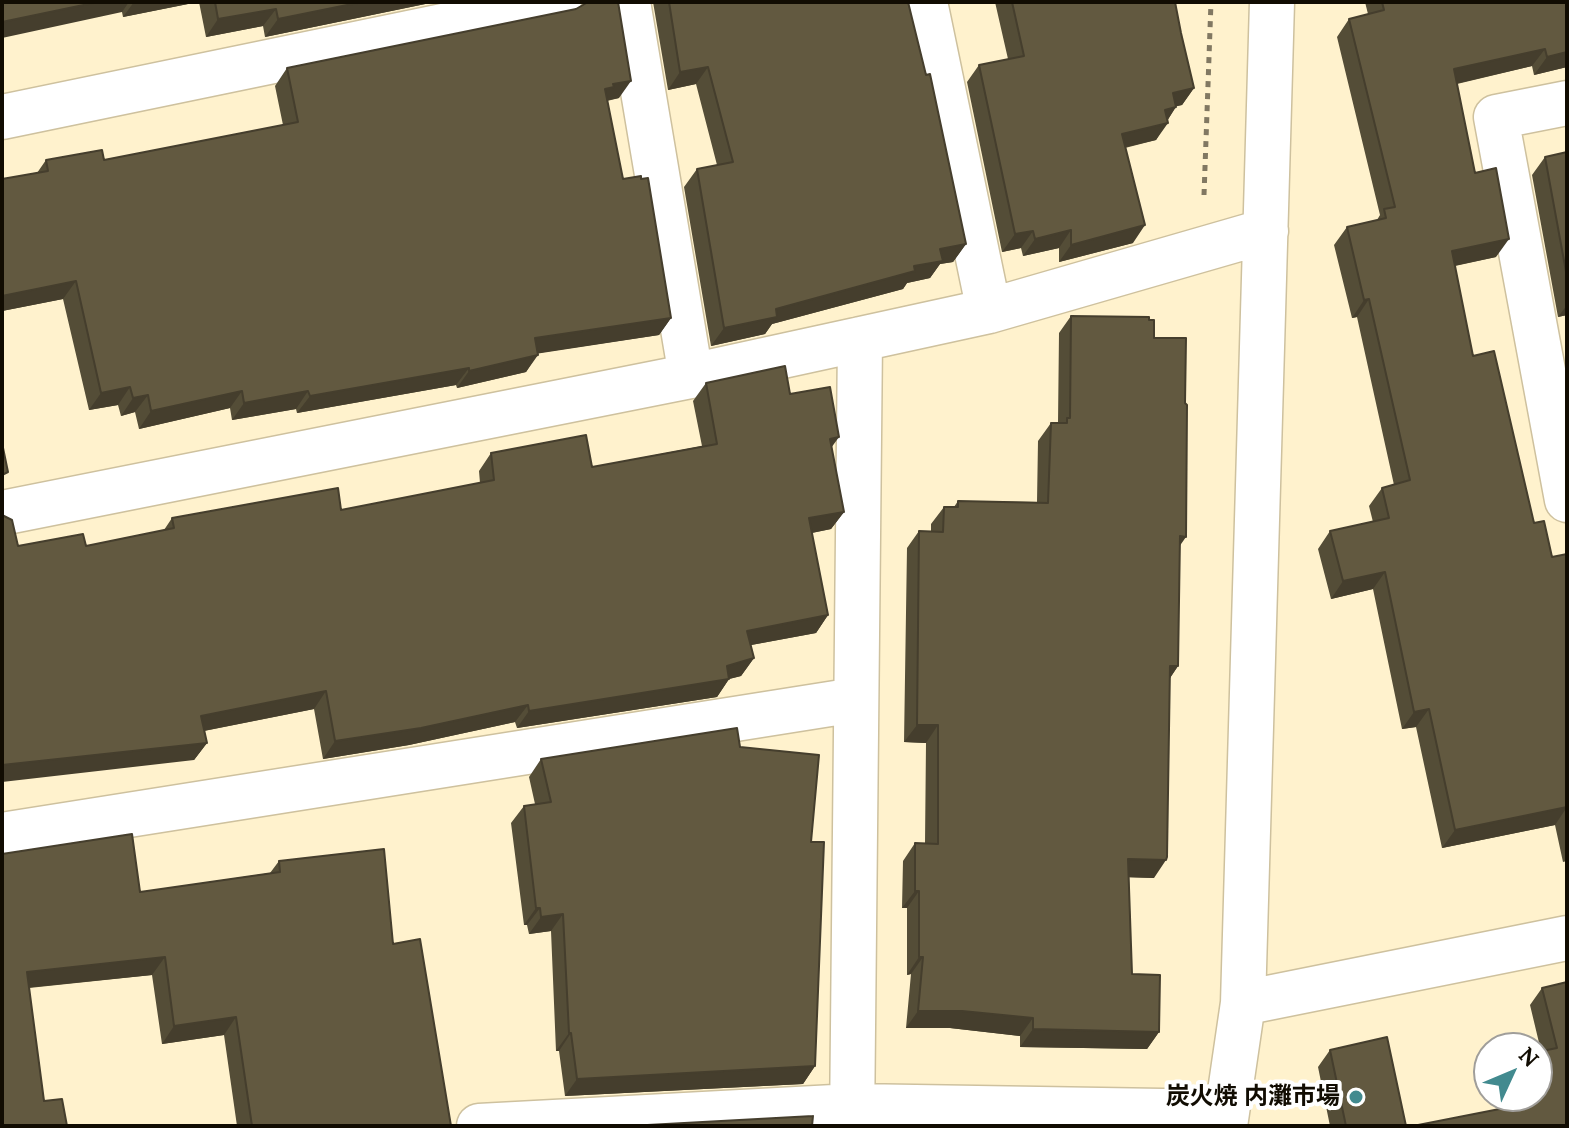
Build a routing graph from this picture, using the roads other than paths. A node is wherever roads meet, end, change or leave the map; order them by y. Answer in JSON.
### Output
{"nodes":[{"id":1,"x":559,"y":2,"type":"edge"},
{"id":2,"x":628,"y":2,"type":"edge"},
{"id":3,"x":925,"y":2,"type":"edge"},
{"id":4,"x":1272,"y":2,"type":"edge"},
{"id":5,"x":1567,"y":103,"type":"edge"},
{"id":6,"x":2,"y":117,"type":"edge"},
{"id":7,"x":1266,"y":231,"type":"junction"},
{"id":8,"x":989,"y":311,"type":"junction"},
{"id":9,"x":860,"y":339,"type":"junction"},
{"id":10,"x":691,"y":376,"type":"junction"},
{"id":11,"x":1567,"y":500,"type":"edge"},
{"id":12,"x":2,"y":513,"type":"edge"},
{"id":13,"x":855,"y":700,"type":"junction"},
{"id":14,"x":2,"y":835,"type":"edge"},
{"id":15,"x":1567,"y":938,"type":"edge"},
{"id":16,"x":1243,"y":1003,"type":"junction"},
{"id":17,"x":852,"y":1116,"type":"edge"},
{"id":18,"x":1225,"y":1119,"type":"edge"},
{"id":19,"x":479,"y":1126,"type":"edge"}],
"edges":[{"from":1,"to":6,"type":"street"},
{"from":2,"to":10,"type":"street"},
{"from":3,"to":8,"type":"street"},
{"from":4,"to":7,"type":"street"},
{"from":5,"to":11,"type":"street"},
{"from":7,"to":8,"type":"street"},
{"from":7,"to":16,"type":"street"},
{"from":8,"to":9,"type":"street"},
{"from":9,"to":10,"type":"street"},
{"from":9,"to":13,"type":"street"},
{"from":10,"to":12,"type":"street"},
{"from":13,"to":14,"type":"street"},
{"from":13,"to":17,"type":"street"},
{"from":15,"to":16,"type":"street"},
{"from":16,"to":18,"type":"street"},
{"from":17,"to":18,"type":"street"},
{"from":17,"to":19,"type":"street"}]}
